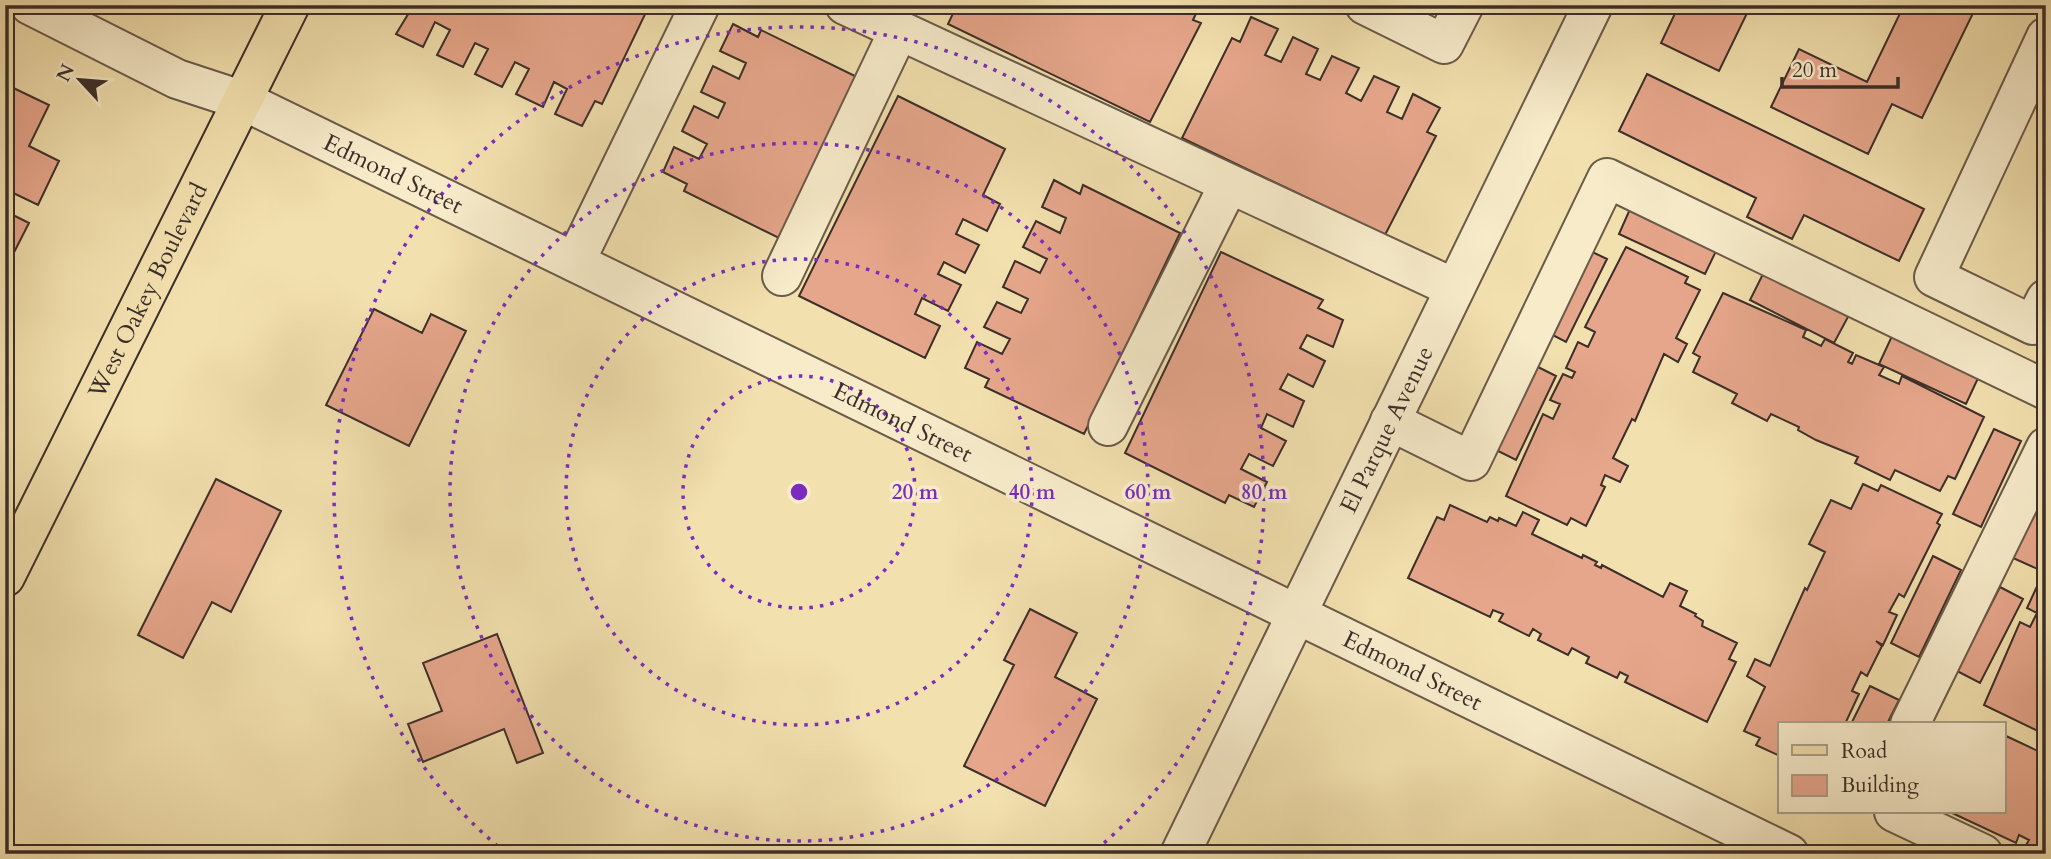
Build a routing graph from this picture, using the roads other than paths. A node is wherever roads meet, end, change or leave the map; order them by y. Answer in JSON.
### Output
{"nodes":[{"id":1,"x":30,"y":5,"type":"edge"},
{"id":2,"x":290,"y":5,"type":"edge"},
{"id":3,"x":700,"y":5,"type":"edge"},
{"id":4,"x":845,"y":5,"type":"edge"},
{"id":5,"x":1365,"y":5,"type":"edge"},
{"id":6,"x":1464,"y":5,"type":"edge"},
{"id":7,"x":1592,"y":5,"type":"edge"},
{"id":8,"x":899,"y":30,"type":"junction"},
{"id":9,"x":2046,"y":37,"type":"edge"},
{"id":10,"x":244,"y":101,"type":"junction"},
{"id":11,"x":1229,"y":184,"type":"junction"},
{"id":12,"x":575,"y":262,"type":"junction"},
{"id":13,"x":782,"y":275,"type":"dead end"},
{"id":14,"x":1454,"y":288,"type":"junction"},
{"id":15,"x":2046,"y":299,"type":"edge"},
{"id":16,"x":2046,"y":390,"type":"edge"},
{"id":17,"x":1390,"y":421,"type":"junction"},
{"id":18,"x":1108,"y":426,"type":"dead end"},
{"id":19,"x":2046,"y":447,"type":"edge"},
{"id":20,"x":5,"y":577,"type":"edge"},
{"id":21,"x":1296,"y":612,"type":"junction"},
{"id":22,"x":1911,"y":722,"type":"edge"},
{"id":23,"x":1898,"y":814,"type":"edge"},
{"id":24,"x":1180,"y":854,"type":"edge"},
{"id":25,"x":1789,"y":854,"type":"edge"},
{"id":26,"x":1983,"y":854,"type":"edge"}],
"edges":[{"from":1,"to":10,"type":"street","name":"Edmond Street"},
{"from":2,"to":10,"type":"main road","name":"West Oakey Boulevard"},
{"from":3,"to":12,"type":"street"},
{"from":4,"to":8,"type":"street"},
{"from":5,"to":6,"type":"street"},
{"from":7,"to":14,"type":"street","name":"El Parque Avenue"},
{"from":8,"to":11,"type":"street"},
{"from":8,"to":13,"type":"street"},
{"from":9,"to":15,"type":"street"},
{"from":10,"to":12,"type":"street","name":"Edmond Street"},
{"from":10,"to":20,"type":"main road","name":"West Oakey Boulevard"},
{"from":11,"to":14,"type":"street"},
{"from":11,"to":18,"type":"street"},
{"from":12,"to":21,"type":"street","name":"Edmond Street"},
{"from":14,"to":17,"type":"street","name":"El Parque Avenue"},
{"from":16,"to":17,"type":"street"},
{"from":17,"to":21,"type":"street","name":"El Parque Avenue"},
{"from":19,"to":22,"type":"street"},
{"from":21,"to":24,"type":"street","name":"El Parque Avenue"},
{"from":21,"to":25,"type":"street","name":"Edmond Street"},
{"from":23,"to":26,"type":"street"}]}
